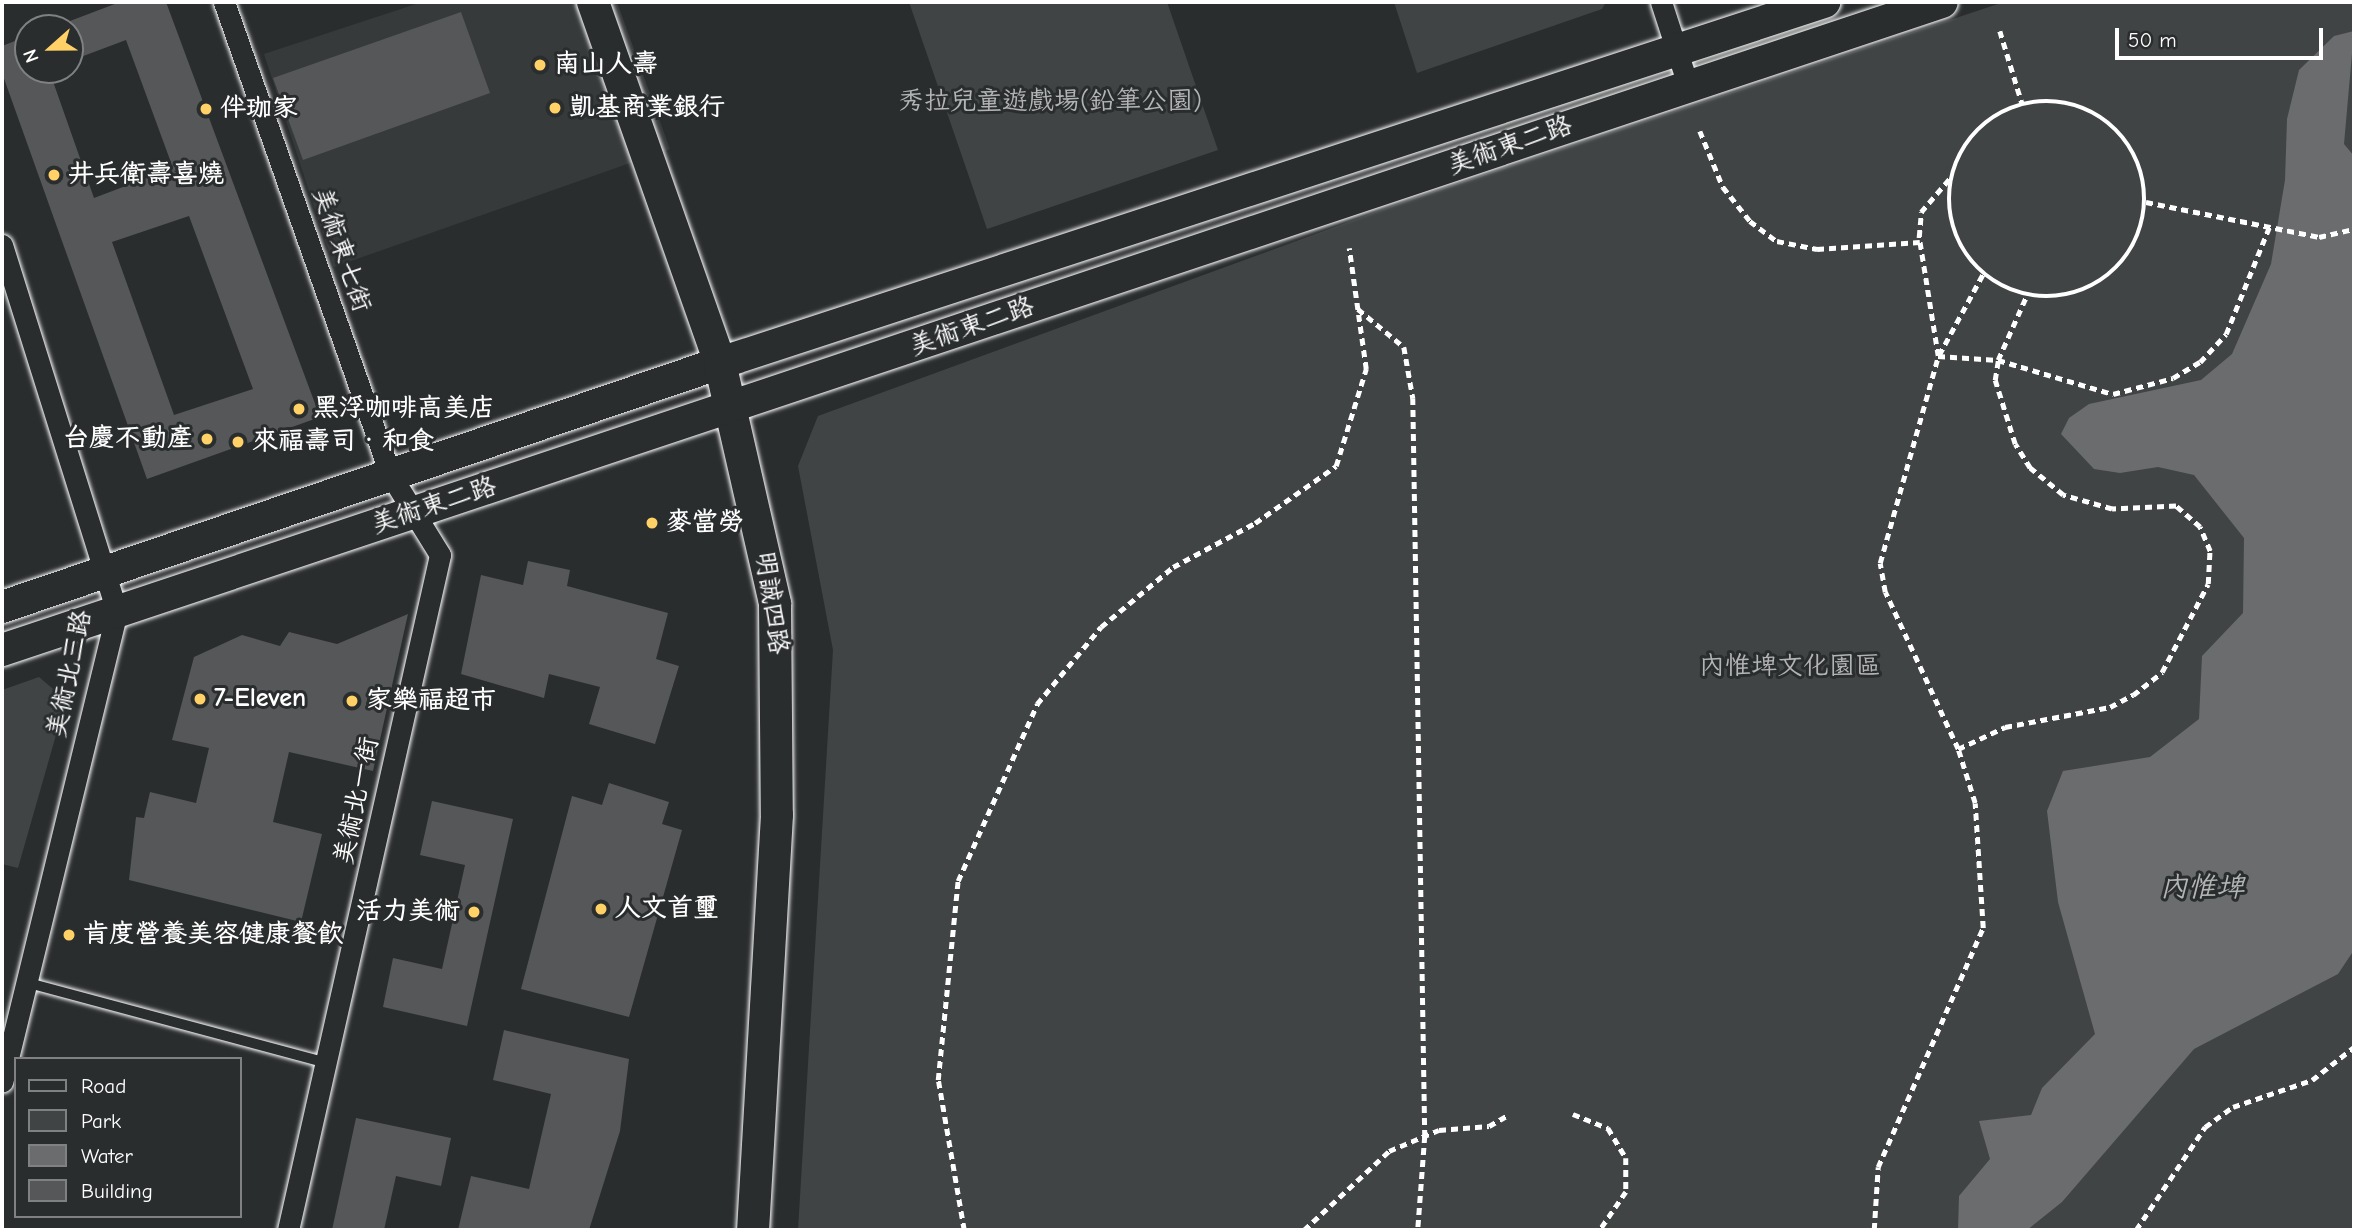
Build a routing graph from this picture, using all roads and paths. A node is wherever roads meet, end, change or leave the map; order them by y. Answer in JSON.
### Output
{"nodes":[{"id":1,"x":224,"y":2,"type":"edge"},
{"id":2,"x":593,"y":2,"type":"edge"},
{"id":3,"x":1661,"y":2,"type":"edge"},
{"id":4,"x":1824,"y":2,"type":"edge"},
{"id":5,"x":1942,"y":2,"type":"edge"},
{"id":6,"x":2000,"y":31,"type":"dead end"},
{"id":7,"x":1676,"y":51,"type":"junction"},
{"id":8,"x":1688,"y":85,"type":"junction"},
{"id":9,"x":2022,"y":103,"type":"junction"},
{"id":10,"x":1700,"y":131,"type":"dead end"},
{"id":11,"x":1951,"y":177,"type":"junction"},
{"id":12,"x":2146,"y":202,"type":"junction"},
{"id":13,"x":2270,"y":225,"type":"junction"},
{"id":14,"x":2354,"y":229,"type":"edge"},
{"id":15,"x":1920,"y":242,"type":"junction"},
{"id":16,"x":2,"y":246,"type":"edge"},
{"id":17,"x":1349,"y":248,"type":"dead end"},
{"id":18,"x":1984,"y":274,"type":"junction"},
{"id":19,"x":2026,"y":297,"type":"junction"},
{"id":20,"x":1358,"y":308,"type":"junction"},
{"id":21,"x":1938,"y":356,"type":"junction"},
{"id":22,"x":1998,"y":360,"type":"junction"},
{"id":23,"x":720,"y":363,"type":"junction"},
{"id":24,"x":732,"y":408,"type":"junction"},
{"id":25,"x":390,"y":474,"type":"junction"},
{"id":26,"x":416,"y":511,"type":"junction"},
{"id":27,"x":104,"y":572,"type":"junction"},
{"id":28,"x":2,"y":607,"type":"edge"},
{"id":29,"x":117,"y":611,"type":"junction"},
{"id":30,"x":2,"y":650,"type":"edge"},
{"id":31,"x":1958,"y":749,"type":"junction"},
{"id":32,"x":25,"y":982,"type":"junction"},
{"id":33,"x":2354,"y":1047,"type":"edge"},
{"id":34,"x":328,"y":1063,"type":"junction"},
{"id":35,"x":2,"y":1081,"type":"edge"},
{"id":36,"x":1573,"y":1114,"type":"dead end"},
{"id":37,"x":1506,"y":1116,"type":"dead end"},
{"id":38,"x":1425,"y":1136,"type":"junction"},
{"id":39,"x":288,"y":1230,"type":"edge"},
{"id":40,"x":752,"y":1230,"type":"edge"},
{"id":41,"x":964,"y":1230,"type":"edge"},
{"id":42,"x":1304,"y":1230,"type":"edge"},
{"id":43,"x":1418,"y":1230,"type":"edge"},
{"id":44,"x":1600,"y":1230,"type":"edge"},
{"id":45,"x":1874,"y":1230,"type":"edge"},
{"id":46,"x":2136,"y":1230,"type":"edge"}],
"edges":[{"from":1,"to":25,"type":"street","name":"美術東七街"},
{"from":2,"to":23,"type":"street","name":"明誠四路"},
{"from":3,"to":7,"type":"street"},
{"from":4,"to":7,"type":"street","name":"美術東二路"},
{"from":5,"to":8,"type":"street","name":"美術東二路"},
{"from":6,"to":9,"type":"path"},
{"from":7,"to":8,"type":"street"},
{"from":7,"to":23,"type":"street","name":"美術東二路"},
{"from":8,"to":24,"type":"street","name":"美術東二路"},
{"from":9,"to":11,"type":"path"},
{"from":9,"to":12,"type":"path"},
{"from":10,"to":15,"type":"path"},
{"from":11,"to":15,"type":"path"},
{"from":11,"to":18,"type":"path"},
{"from":12,"to":13,"type":"path"},
{"from":12,"to":19,"type":"path"},
{"from":13,"to":14,"type":"path"},
{"from":13,"to":22,"type":"path"},
{"from":15,"to":21,"type":"path"},
{"from":16,"to":27,"type":"street","name":"美術北三路"},
{"from":17,"to":20,"type":"path"},
{"from":18,"to":19,"type":"path"},
{"from":18,"to":21,"type":"path"},
{"from":19,"to":22,"type":"path"},
{"from":20,"to":38,"type":"path"},
{"from":20,"to":41,"type":"path"},
{"from":21,"to":22,"type":"path"},
{"from":21,"to":31,"type":"path"},
{"from":22,"to":31,"type":"path"},
{"from":23,"to":24,"type":"street","name":"明誠四路"},
{"from":23,"to":25,"type":"street","name":"美術東二路"},
{"from":24,"to":26,"type":"street","name":"美術東二路"},
{"from":24,"to":40,"type":"street","name":"明誠四路"},
{"from":25,"to":26,"type":"street","name":"美術東七街"},
{"from":25,"to":27,"type":"street","name":"美術東二路"},
{"from":26,"to":29,"type":"street","name":"美術東二路"},
{"from":26,"to":34,"type":"street","name":"美術北一街"},
{"from":27,"to":28,"type":"street","name":"美術東二路"},
{"from":27,"to":29,"type":"street","name":"美術北三路"},
{"from":29,"to":30,"type":"street","name":"美術東二路"},
{"from":29,"to":32,"type":"street","name":"美術北三路"},
{"from":31,"to":45,"type":"path"},
{"from":32,"to":34,"type":"lane"},
{"from":32,"to":35,"type":"street","name":"美術北三路"},
{"from":33,"to":46,"type":"path"},
{"from":34,"to":39,"type":"street","name":"美術北一街"},
{"from":36,"to":44,"type":"path"},
{"from":37,"to":38,"type":"path"},
{"from":38,"to":42,"type":"path"},
{"from":38,"to":43,"type":"path"}]}
